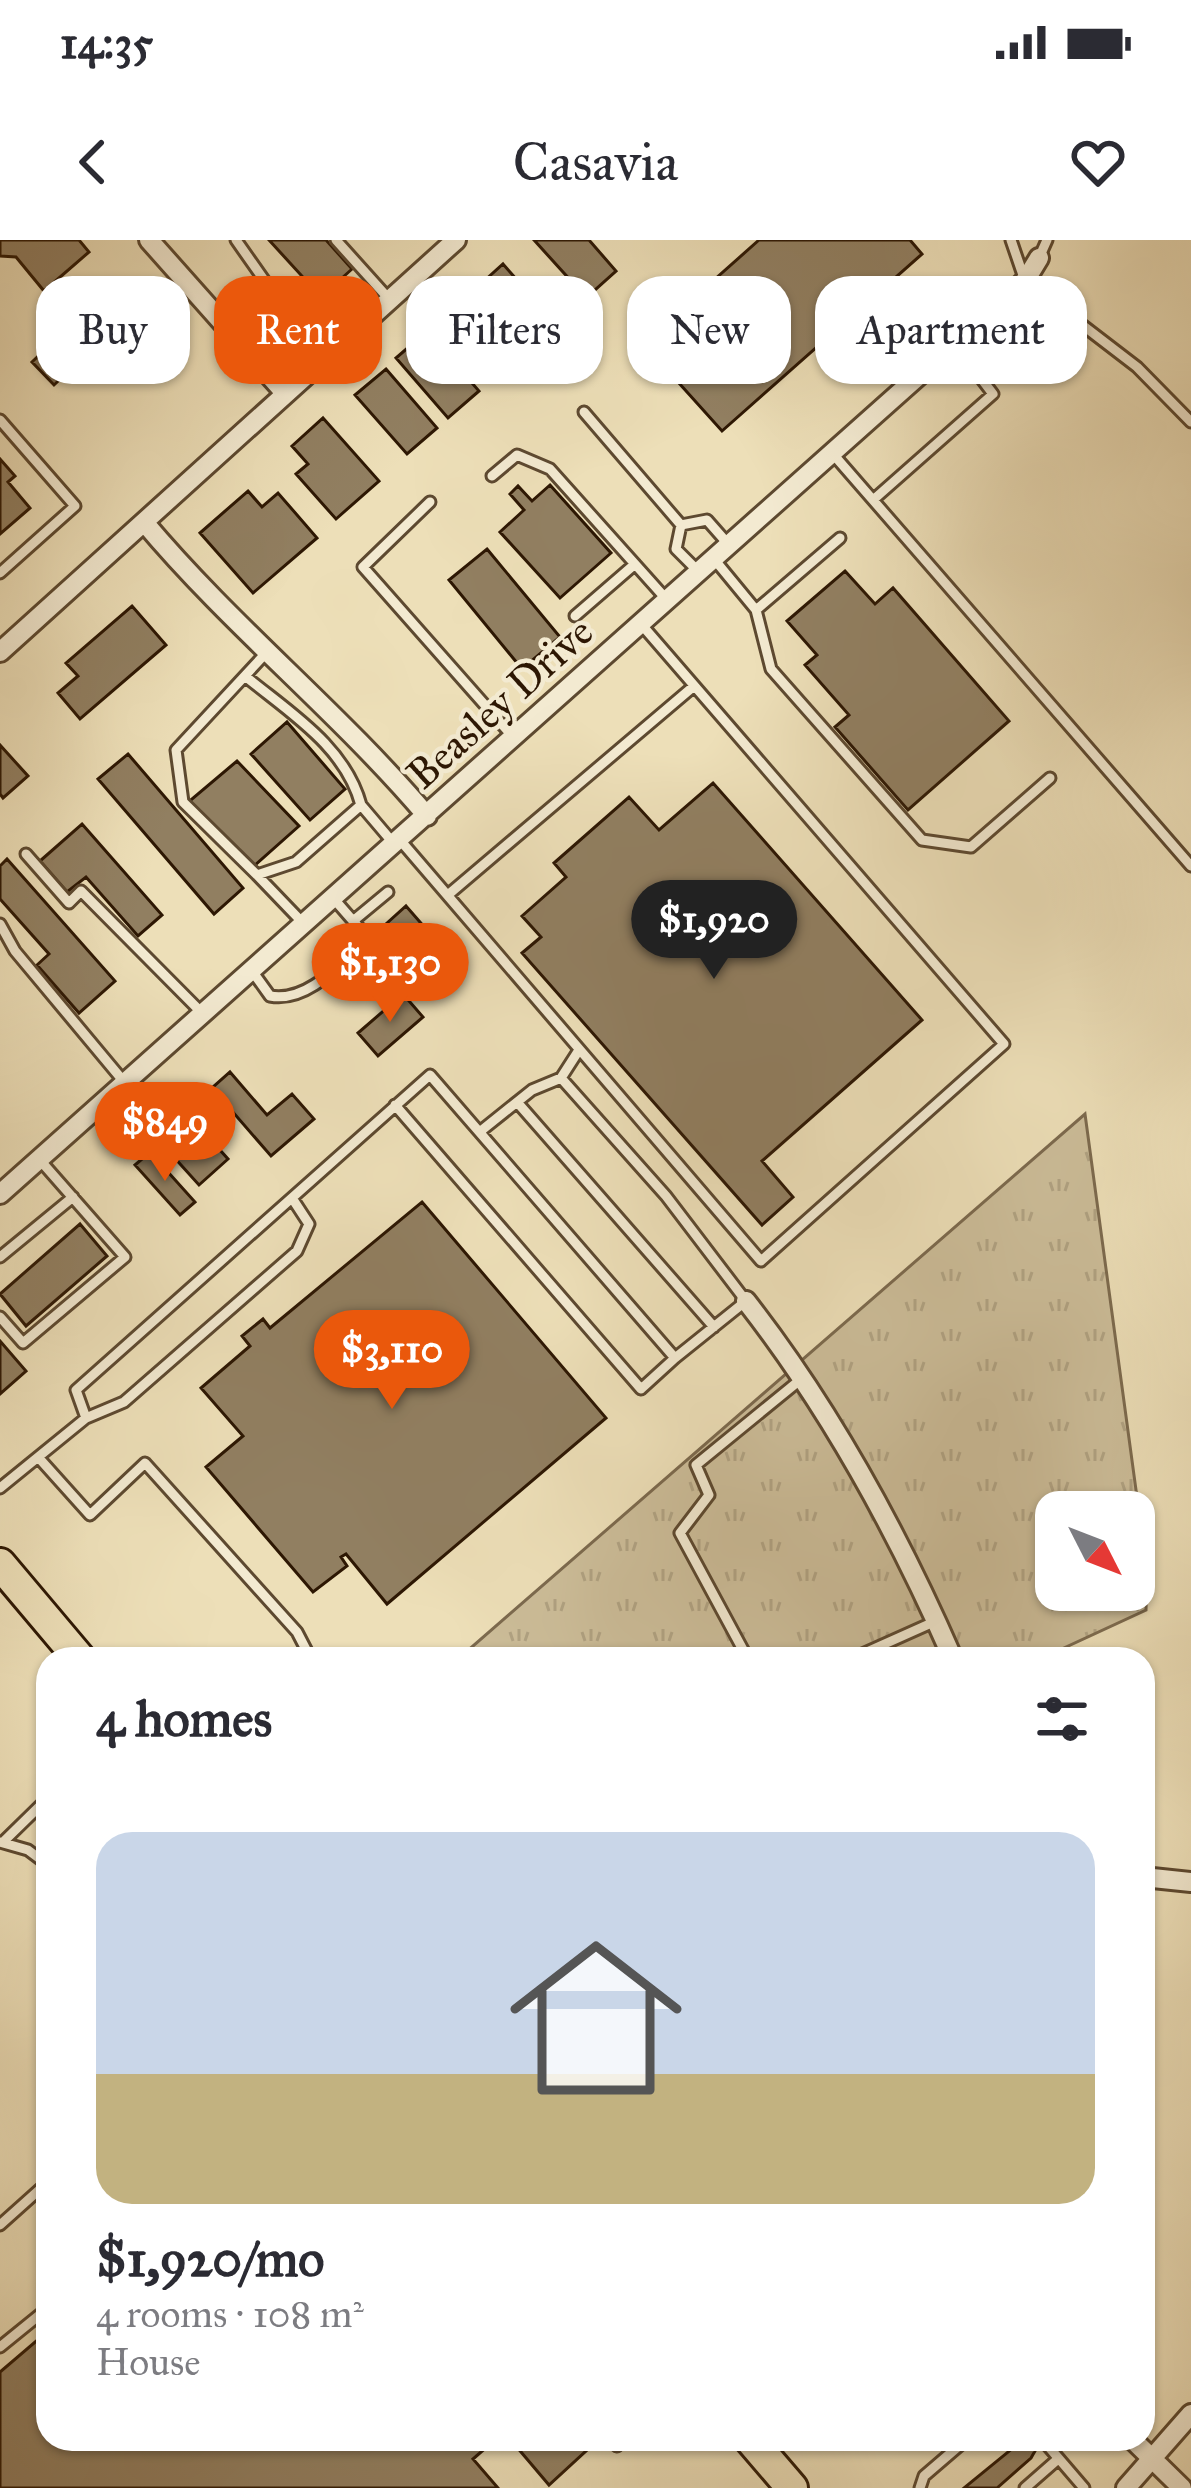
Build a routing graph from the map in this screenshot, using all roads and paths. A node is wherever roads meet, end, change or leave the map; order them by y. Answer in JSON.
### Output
{"nodes":[{"id":1,"x":149,"y":240,"type":"edge"},
{"id":2,"x":236,"y":240,"type":"edge"},
{"id":3,"x":336,"y":240,"type":"edge"},
{"id":4,"x":456,"y":240,"type":"edge"},
{"id":5,"x":1011,"y":240,"type":"edge"},
{"id":6,"x":1043,"y":249,"type":"edge"},
{"id":7,"x":261,"y":276,"type":"edge"},
{"id":8,"x":1023,"y":276,"type":"edge"},
{"id":9,"x":1028,"y":276,"type":"edge"},
{"id":10,"x":389,"y":299,"type":"junction"},
{"id":11,"x":382,"y":305,"type":"edge"},
{"id":12,"x":1087,"y":329,"type":"edge"},
{"id":13,"x":295,"y":384,"type":"edge"},
{"id":14,"x":910,"y":384,"type":"edge"},
{"id":15,"x":985,"y":384,"type":"edge"},
{"id":16,"x":285,"y":393,"type":"junction"},
{"id":17,"x":584,"y":412,"type":"dead end"},
{"id":18,"x":0,"y":420,"type":"edge"},
{"id":19,"x":1191,"y":422,"type":"edge"},
{"id":20,"x":832,"y":453,"type":"junction"},
{"id":21,"x":492,"y":476,"type":"dead end"},
{"id":22,"x":873,"y":500,"type":"junction"},
{"id":23,"x":430,"y":502,"type":"dead end"},
{"id":24,"x":144,"y":522,"type":"junction"},
{"id":25,"x":681,"y":525,"type":"junction"},
{"id":26,"x":840,"y":538,"type":"dead end"},
{"id":27,"x":729,"y":545,"type":"junction"},
{"id":28,"x":635,"y":564,"type":"junction"},
{"id":29,"x":706,"y":566,"type":"junction"},
{"id":30,"x":0,"y":573,"type":"edge"},
{"id":31,"x":668,"y":601,"type":"junction"},
{"id":32,"x":756,"y":610,"type":"junction"},
{"id":33,"x":575,"y":616,"type":"dead end"},
{"id":34,"x":641,"y":624,"type":"junction"},
{"id":35,"x":0,"y":652,"type":"edge"},
{"id":36,"x":266,"y":653,"type":"junction"},
{"id":37,"x":244,"y":676,"type":"junction"},
{"id":38,"x":694,"y":686,"type":"junction"},
{"id":39,"x":514,"y":738,"type":"junction"},
{"id":40,"x":1050,"y":778,"type":"dead end"},
{"id":41,"x":362,"y":805,"type":"junction"},
{"id":42,"x":427,"y":816,"type":"junction"},
{"id":43,"x":397,"y":843,"type":"junction"},
{"id":44,"x":1191,"y":844,"type":"edge"},
{"id":45,"x":1179,"y":853,"type":"junction"},
{"id":46,"x":26,"y":854,"type":"dead end"},
{"id":47,"x":1191,"y":866,"type":"edge"},
{"id":48,"x":257,"y":875,"type":"junction"},
{"id":49,"x":388,"y":892,"type":"dead end"},
{"id":50,"x":448,"y":894,"type":"junction"},
{"id":51,"x":334,"y":898,"type":"junction"},
{"id":52,"x":353,"y":921,"type":"junction"},
{"id":53,"x":0,"y":924,"type":"edge"},
{"id":54,"x":304,"y":925,"type":"junction"},
{"id":55,"x":368,"y":938,"type":"junction"},
{"id":56,"x":252,"y":971,"type":"junction"},
{"id":57,"x":443,"y":974,"type":"dead end"},
{"id":58,"x":203,"y":1014,"type":"junction"},
{"id":59,"x":580,"y":1050,"type":"junction"},
{"id":60,"x":561,"y":1078,"type":"junction"},
{"id":61,"x":125,"y":1083,"type":"junction"},
{"id":62,"x":517,"y":1102,"type":"junction"},
{"id":63,"x":394,"y":1105,"type":"junction"},
{"id":64,"x":482,"y":1130,"type":"junction"},
{"id":65,"x":40,"y":1159,"type":"junction"},
{"id":66,"x":0,"y":1194,"type":"edge"},
{"id":67,"x":73,"y":1197,"type":"junction"},
{"id":68,"x":292,"y":1198,"type":"junction"},
{"id":69,"x":0,"y":1257,"type":"edge"},
{"id":70,"x":746,"y":1301,"type":"junction"},
{"id":71,"x":0,"y":1317,"type":"edge"},
{"id":72,"x":714,"y":1327,"type":"junction"},
{"id":73,"x":675,"y":1358,"type":"junction"},
{"id":74,"x":802,"y":1378,"type":"junction"},
{"id":75,"x":86,"y":1418,"type":"junction"},
{"id":76,"x":38,"y":1457,"type":"junction"},
{"id":77,"x":0,"y":1488,"type":"edge"},
{"id":78,"x":0,"y":1564,"type":"edge"},
{"id":79,"x":937,"y":1621,"type":"junction"},
{"id":80,"x":70,"y":1647,"type":"edge"},
{"id":81,"x":305,"y":1647,"type":"edge"},
{"id":82,"x":742,"y":1647,"type":"edge"},
{"id":83,"x":878,"y":1647,"type":"edge"},
{"id":84,"x":948,"y":1647,"type":"edge"},
{"id":85,"x":36,"y":1809,"type":"edge"},
{"id":86,"x":2,"y":1842,"type":"edge"},
{"id":87,"x":36,"y":1859,"type":"edge"},
{"id":88,"x":1155,"y":1878,"type":"edge"},
{"id":89,"x":1191,"y":1882,"type":"edge"},
{"id":90,"x":36,"y":2193,"type":"edge"},
{"id":91,"x":0,"y":2225,"type":"edge"},
{"id":92,"x":36,"y":2318,"type":"edge"},
{"id":93,"x":0,"y":2347,"type":"edge"},
{"id":94,"x":1191,"y":2414,"type":"edge"},
{"id":95,"x":760,"y":2451,"type":"edge"},
{"id":96,"x":954,"y":2451,"type":"edge"},
{"id":97,"x":1052,"y":2451,"type":"edge"},
{"id":98,"x":1143,"y":2451,"type":"edge"},
{"id":99,"x":1058,"y":2459,"type":"junction"},
{"id":100,"x":1153,"y":2461,"type":"junction"},
{"id":101,"x":792,"y":2488,"type":"edge"},
{"id":102,"x":920,"y":2488,"type":"edge"},
{"id":103,"x":1025,"y":2488,"type":"edge"},
{"id":104,"x":1084,"y":2488,"type":"edge"},
{"id":105,"x":1126,"y":2488,"type":"edge"},
{"id":106,"x":1182,"y":2488,"type":"edge"}],
"edges":[{"from":1,"to":16,"type":"street"},
{"from":2,"to":7,"type":"lane"},
{"from":3,"to":10,"type":"lane"},
{"from":4,"to":10,"type":"street"},
{"from":5,"to":8,"type":"lane"},
{"from":6,"to":9,"type":"street","name":"Beasley Drive"},
{"from":10,"to":11,"type":"street"},
{"from":12,"to":19,"type":"lane"},
{"from":13,"to":16,"type":"street"},
{"from":14,"to":20,"type":"street","name":"Beasley Drive"},
{"from":15,"to":22,"type":"lane"},
{"from":16,"to":24,"type":"street"},
{"from":17,"to":25,"type":"lane"},
{"from":18,"to":30,"type":"lane"},
{"from":20,"to":22,"type":"lane"},
{"from":20,"to":27,"type":"street","name":"Beasley Drive"},
{"from":21,"to":28,"type":"lane"},
{"from":22,"to":45,"type":"lane"},
{"from":23,"to":39,"type":"lane"},
{"from":24,"to":35,"type":"street"},
{"from":24,"to":36,"type":"street"},
{"from":25,"to":27,"type":"lane"},
{"from":25,"to":29,"type":"lane"},
{"from":26,"to":32,"type":"lane"},
{"from":27,"to":29,"type":"street","name":"Beasley Drive"},
{"from":28,"to":31,"type":"lane"},
{"from":28,"to":33,"type":"lane"},
{"from":29,"to":31,"type":"street","name":"Beasley Drive"},
{"from":29,"to":32,"type":"lane"},
{"from":31,"to":34,"type":"street","name":"Beasley Drive"},
{"from":32,"to":40,"type":"lane"},
{"from":34,"to":38,"type":"lane"},
{"from":34,"to":39,"type":"street","name":"Beasley Drive"},
{"from":36,"to":37,"type":"lane"},
{"from":36,"to":42,"type":"street"},
{"from":37,"to":41,"type":"lane"},
{"from":37,"to":48,"type":"lane"},
{"from":38,"to":50,"type":"lane"},
{"from":38,"to":59,"type":"lane"},
{"from":39,"to":42,"type":"street","name":"Beasley Drive"},
{"from":41,"to":43,"type":"lane"},
{"from":41,"to":48,"type":"lane"},
{"from":42,"to":43,"type":"street","name":"Beasley Drive"},
{"from":43,"to":50,"type":"lane"},
{"from":43,"to":51,"type":"street","name":"Beasley Drive"},
{"from":44,"to":45,"type":"lane"},
{"from":45,"to":47,"type":"lane"},
{"from":46,"to":58,"type":"lane"},
{"from":48,"to":54,"type":"lane"},
{"from":49,"to":52,"type":"lane"},
{"from":50,"to":59,"type":"lane"},
{"from":51,"to":52,"type":"lane"},
{"from":51,"to":54,"type":"street","name":"Beasley Drive"},
{"from":52,"to":55,"type":"lane"},
{"from":53,"to":61,"type":"lane"},
{"from":54,"to":56,"type":"street","name":"Beasley Drive"},
{"from":55,"to":56,"type":"lane"},
{"from":55,"to":57,"type":"lane"},
{"from":56,"to":58,"type":"street","name":"Beasley Drive"},
{"from":58,"to":61,"type":"street","name":"Beasley Drive"},
{"from":59,"to":60,"type":"lane"},
{"from":60,"to":62,"type":"lane"},
{"from":60,"to":70,"type":"lane"},
{"from":61,"to":65,"type":"street","name":"Beasley Drive"},
{"from":62,"to":64,"type":"lane"},
{"from":62,"to":72,"type":"lane"},
{"from":63,"to":64,"type":"lane"},
{"from":63,"to":68,"type":"lane"},
{"from":63,"to":73,"type":"lane"},
{"from":64,"to":73,"type":"lane"},
{"from":65,"to":66,"type":"street","name":"Beasley Drive"},
{"from":65,"to":67,"type":"lane"},
{"from":67,"to":69,"type":"lane"},
{"from":67,"to":71,"type":"lane"},
{"from":68,"to":75,"type":"lane"},
{"from":68,"to":75,"type":"lane"},
{"from":70,"to":72,"type":"lane"},
{"from":70,"to":74,"type":"street"},
{"from":72,"to":73,"type":"lane"},
{"from":74,"to":79,"type":"street"},
{"from":74,"to":82,"type":"lane"},
{"from":75,"to":76,"type":"lane"},
{"from":76,"to":77,"type":"lane"},
{"from":76,"to":81,"type":"lane"},
{"from":78,"to":80,"type":"main road"},
{"from":79,"to":83,"type":"lane"},
{"from":79,"to":84,"type":"street"},
{"from":85,"to":86,"type":"lane"},
{"from":86,"to":87,"type":"lane"},
{"from":88,"to":89,"type":"street"},
{"from":90,"to":91,"type":"lane"},
{"from":92,"to":93,"type":"lane"},
{"from":94,"to":100,"type":"street"},
{"from":95,"to":101,"type":"main road"},
{"from":96,"to":102,"type":"lane"},
{"from":97,"to":99,"type":"lane"},
{"from":98,"to":100,"type":"street"},
{"from":99,"to":103,"type":"lane"},
{"from":99,"to":104,"type":"lane"},
{"from":100,"to":105,"type":"street"},
{"from":100,"to":106,"type":"street"}]}
